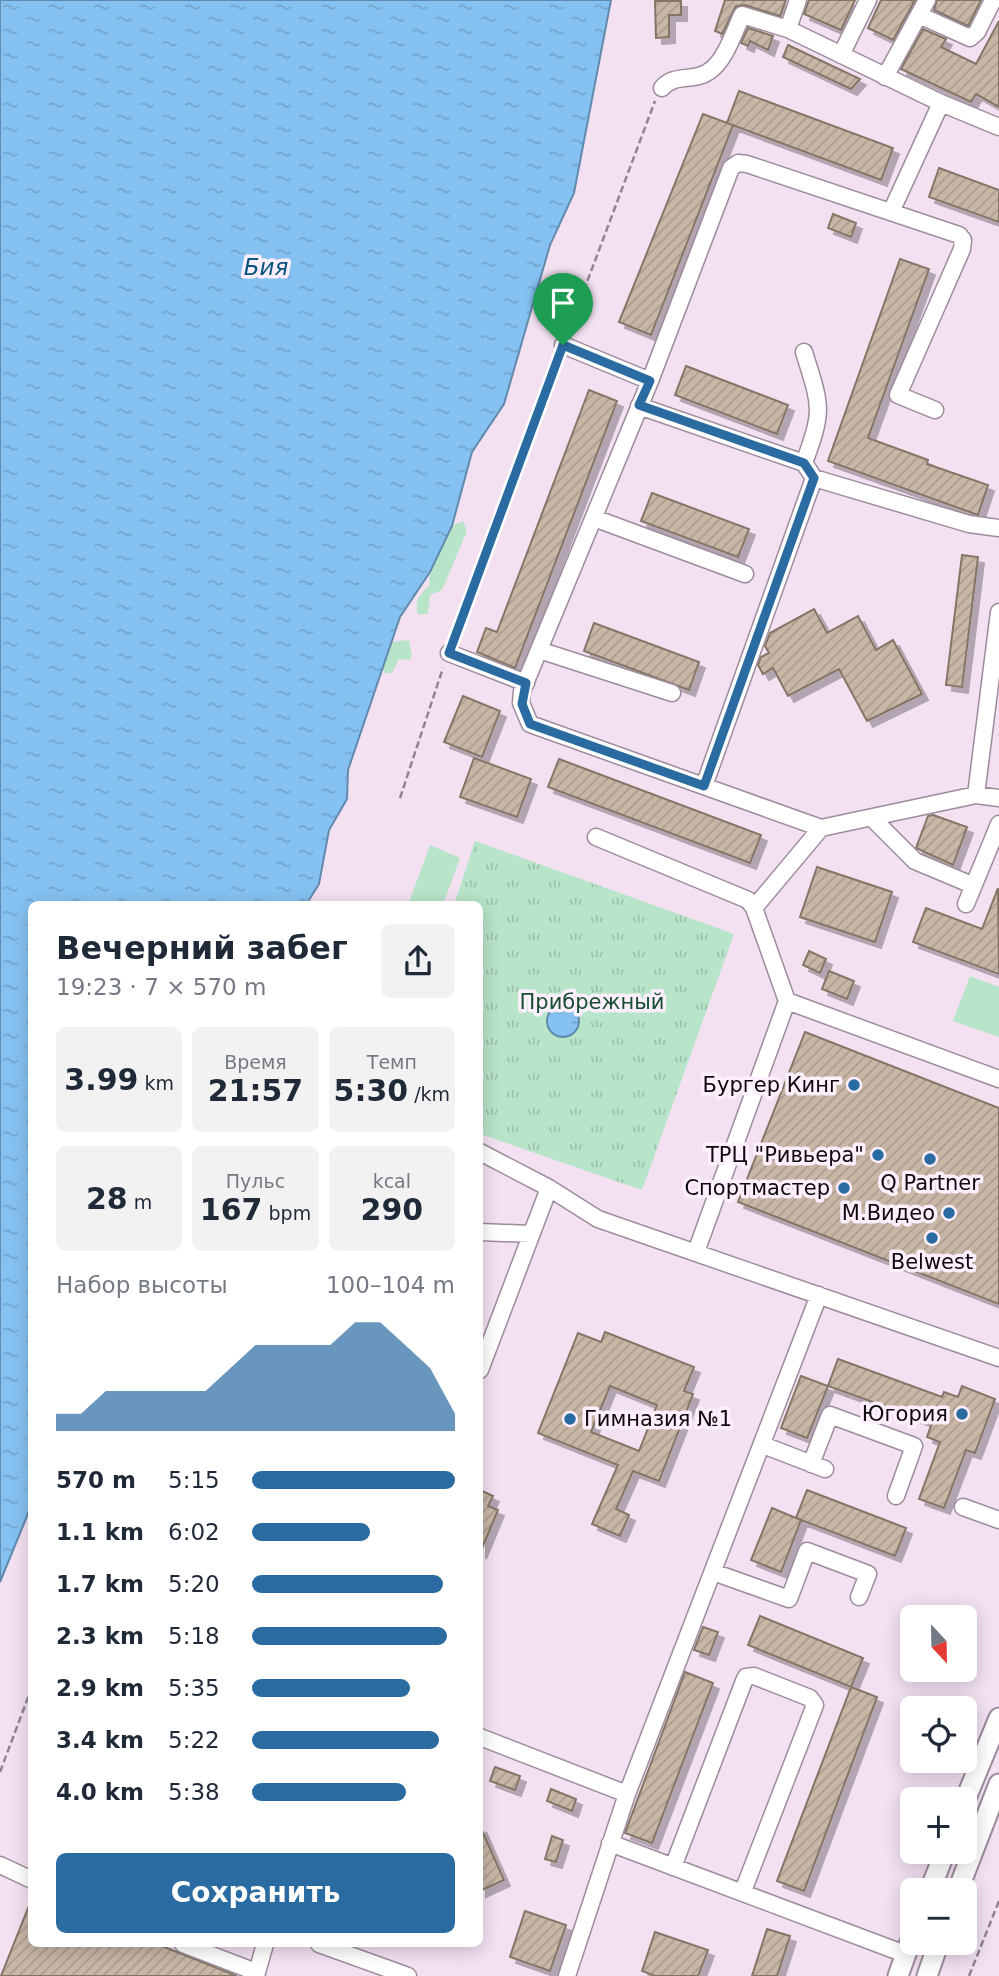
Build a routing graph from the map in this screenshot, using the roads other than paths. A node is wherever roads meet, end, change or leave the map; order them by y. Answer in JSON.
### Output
{"nodes":[{"id":1,"x":798,"y":0,"type":"edge"},
{"id":2,"x":868,"y":0,"type":"edge"},
{"id":3,"x":993,"y":0,"type":"edge"},
{"id":4,"x":741,"y":7,"type":"edge"},
{"id":5,"x":923,"y":7,"type":"edge"},
{"id":6,"x":788,"y":29,"type":"junction"},
{"id":7,"x":841,"y":55,"type":"junction"},
{"id":8,"x":885,"y":76,"type":"junction"},
{"id":9,"x":662,"y":88,"type":"road end"},
{"id":10,"x":941,"y":103,"type":"junction"},
{"id":11,"x":998,"y":126,"type":"edge"},
{"id":12,"x":891,"y":212,"type":"junction"},
{"id":13,"x":563,"y":345,"type":"road end"},
{"id":14,"x":804,"y":352,"type":"dead end"},
{"id":15,"x":650,"y":381,"type":"junction"},
{"id":16,"x":639,"y":405,"type":"junction"},
{"id":17,"x":935,"y":410,"type":"dead end"},
{"id":18,"x":804,"y":463,"type":"junction"},
{"id":19,"x":814,"y":478,"type":"junction"},
{"id":20,"x":594,"y":518,"type":"junction"},
{"id":21,"x":999,"y":528,"type":"edge"},
{"id":22,"x":745,"y":574,"type":"dead end"},
{"id":23,"x":999,"y":612,"type":"edge"},
{"id":24,"x":540,"y":650,"type":"junction"},
{"id":25,"x":449,"y":653,"type":"road end"},
{"id":26,"x":526,"y":683,"type":"junction"},
{"id":27,"x":672,"y":694,"type":"dead end"},
{"id":28,"x":704,"y":786,"type":"junction"},
{"id":29,"x":976,"y":795,"type":"junction"},
{"id":30,"x":999,"y":798,"type":"edge"},
{"id":31,"x":872,"y":818,"type":"junction"},
{"id":32,"x":999,"y":824,"type":"edge"},
{"id":33,"x":821,"y":828,"type":"junction"},
{"id":34,"x":596,"y":837,"type":"dead end"},
{"id":35,"x":972,"y":885,"type":"junction"},
{"id":36,"x":966,"y":904,"type":"dead end"},
{"id":37,"x":754,"y":908,"type":"junction"},
{"id":38,"x":788,"y":1001,"type":"junction"},
{"id":39,"x":999,"y":1079,"type":"edge"},
{"id":40,"x":483,"y":1154,"type":"edge"},
{"id":41,"x":549,"y":1188,"type":"junction"},
{"id":42,"x":483,"y":1232,"type":"edge"},
{"id":43,"x":531,"y":1234,"type":"junction"},
{"id":44,"x":696,"y":1252,"type":"junction"},
{"id":45,"x":819,"y":1295,"type":"junction"},
{"id":46,"x":486,"y":1338,"type":"edge"},
{"id":47,"x":999,"y":1358,"type":"edge"},
{"id":48,"x":763,"y":1445,"type":"junction"},
{"id":49,"x":896,"y":1496,"type":"dead end"},
{"id":50,"x":963,"y":1507,"type":"dead end"},
{"id":51,"x":999,"y":1520,"type":"edge"},
{"id":52,"x":713,"y":1572,"type":"junction"},
{"id":53,"x":859,"y":1597,"type":"dead end"},
{"id":54,"x":999,"y":1718,"type":"edge"},
{"id":55,"x":483,"y":1738,"type":"edge"},
{"id":56,"x":999,"y":1784,"type":"edge"},
{"id":57,"x":971,"y":1787,"type":"edge"},
{"id":58,"x":627,"y":1794,"type":"junction"},
{"id":59,"x":610,"y":1843,"type":"junction"},
{"id":60,"x":0,"y":1865,"type":"edge"},
{"id":61,"x":673,"y":1867,"type":"junction"},
{"id":62,"x":28,"y":1878,"type":"edge"},
{"id":63,"x":963,"y":1878,"type":"edge"},
{"id":64,"x":743,"y":1891,"type":"junction"},
{"id":65,"x":900,"y":1943,"type":"edge"},
{"id":66,"x":190,"y":1947,"type":"edge"},
{"id":67,"x":264,"y":1947,"type":"edge"},
{"id":68,"x":327,"y":1947,"type":"edge"},
{"id":69,"x":906,"y":1955,"type":"edge"},
{"id":70,"x":935,"y":1955,"type":"edge"},
{"id":71,"x":256,"y":1974,"type":"edge"},
{"id":72,"x":408,"y":1976,"type":"edge"},
{"id":73,"x":567,"y":1976,"type":"edge"},
{"id":74,"x":898,"y":1976,"type":"edge"},
{"id":75,"x":928,"y":1976,"type":"edge"}],
"edges":[{"from":1,"to":6,"type":"street"},
{"from":2,"to":7,"type":"street"},
{"from":3,"to":5,"type":"street"},
{"from":4,"to":6,"type":"street"},
{"from":4,"to":9,"type":"street"},
{"from":5,"to":8,"type":"street"},
{"from":6,"to":7,"type":"street"},
{"from":7,"to":8,"type":"street"},
{"from":8,"to":10,"type":"street"},
{"from":10,"to":11,"type":"street"},
{"from":10,"to":12,"type":"street"},
{"from":12,"to":15,"type":"street"},
{"from":12,"to":17,"type":"street"},
{"from":13,"to":15,"type":"street"},
{"from":14,"to":18,"type":"street"},
{"from":15,"to":16,"type":"street"},
{"from":16,"to":18,"type":"street"},
{"from":16,"to":20,"type":"street"},
{"from":18,"to":19,"type":"street"},
{"from":19,"to":21,"type":"street"},
{"from":19,"to":28,"type":"street"},
{"from":20,"to":22,"type":"street"},
{"from":20,"to":24,"type":"street"},
{"from":23,"to":29,"type":"street"},
{"from":24,"to":26,"type":"street"},
{"from":24,"to":27,"type":"street"},
{"from":25,"to":26,"type":"street"},
{"from":26,"to":28,"type":"street"},
{"from":28,"to":33,"type":"street"},
{"from":29,"to":30,"type":"street"},
{"from":29,"to":31,"type":"street"},
{"from":31,"to":33,"type":"street"},
{"from":31,"to":35,"type":"street"},
{"from":32,"to":35,"type":"street"},
{"from":33,"to":37,"type":"street"},
{"from":34,"to":37,"type":"street"},
{"from":35,"to":36,"type":"street"},
{"from":37,"to":38,"type":"street"},
{"from":38,"to":39,"type":"street"},
{"from":38,"to":44,"type":"street"},
{"from":40,"to":41,"type":"street"},
{"from":41,"to":43,"type":"street"},
{"from":41,"to":44,"type":"street"},
{"from":42,"to":43,"type":"street"},
{"from":43,"to":46,"type":"street"},
{"from":44,"to":45,"type":"street"},
{"from":45,"to":47,"type":"street"},
{"from":45,"to":48,"type":"street"},
{"from":48,"to":49,"type":"street"},
{"from":48,"to":52,"type":"street"},
{"from":50,"to":51,"type":"street"},
{"from":52,"to":53,"type":"street"},
{"from":52,"to":58,"type":"street"},
{"from":54,"to":57,"type":"main road"},
{"from":55,"to":58,"type":"street"},
{"from":56,"to":63,"type":"main road"},
{"from":58,"to":59,"type":"street"},
{"from":59,"to":61,"type":"street"},
{"from":59,"to":73,"type":"street"},
{"from":60,"to":62,"type":"street"},
{"from":61,"to":64,"type":"street"},
{"from":61,"to":64,"type":"street"},
{"from":64,"to":65,"type":"street"},
{"from":66,"to":71,"type":"street"},
{"from":67,"to":71,"type":"street"},
{"from":68,"to":72,"type":"street"},
{"from":69,"to":74,"type":"main road"},
{"from":70,"to":75,"type":"main road"}]}
